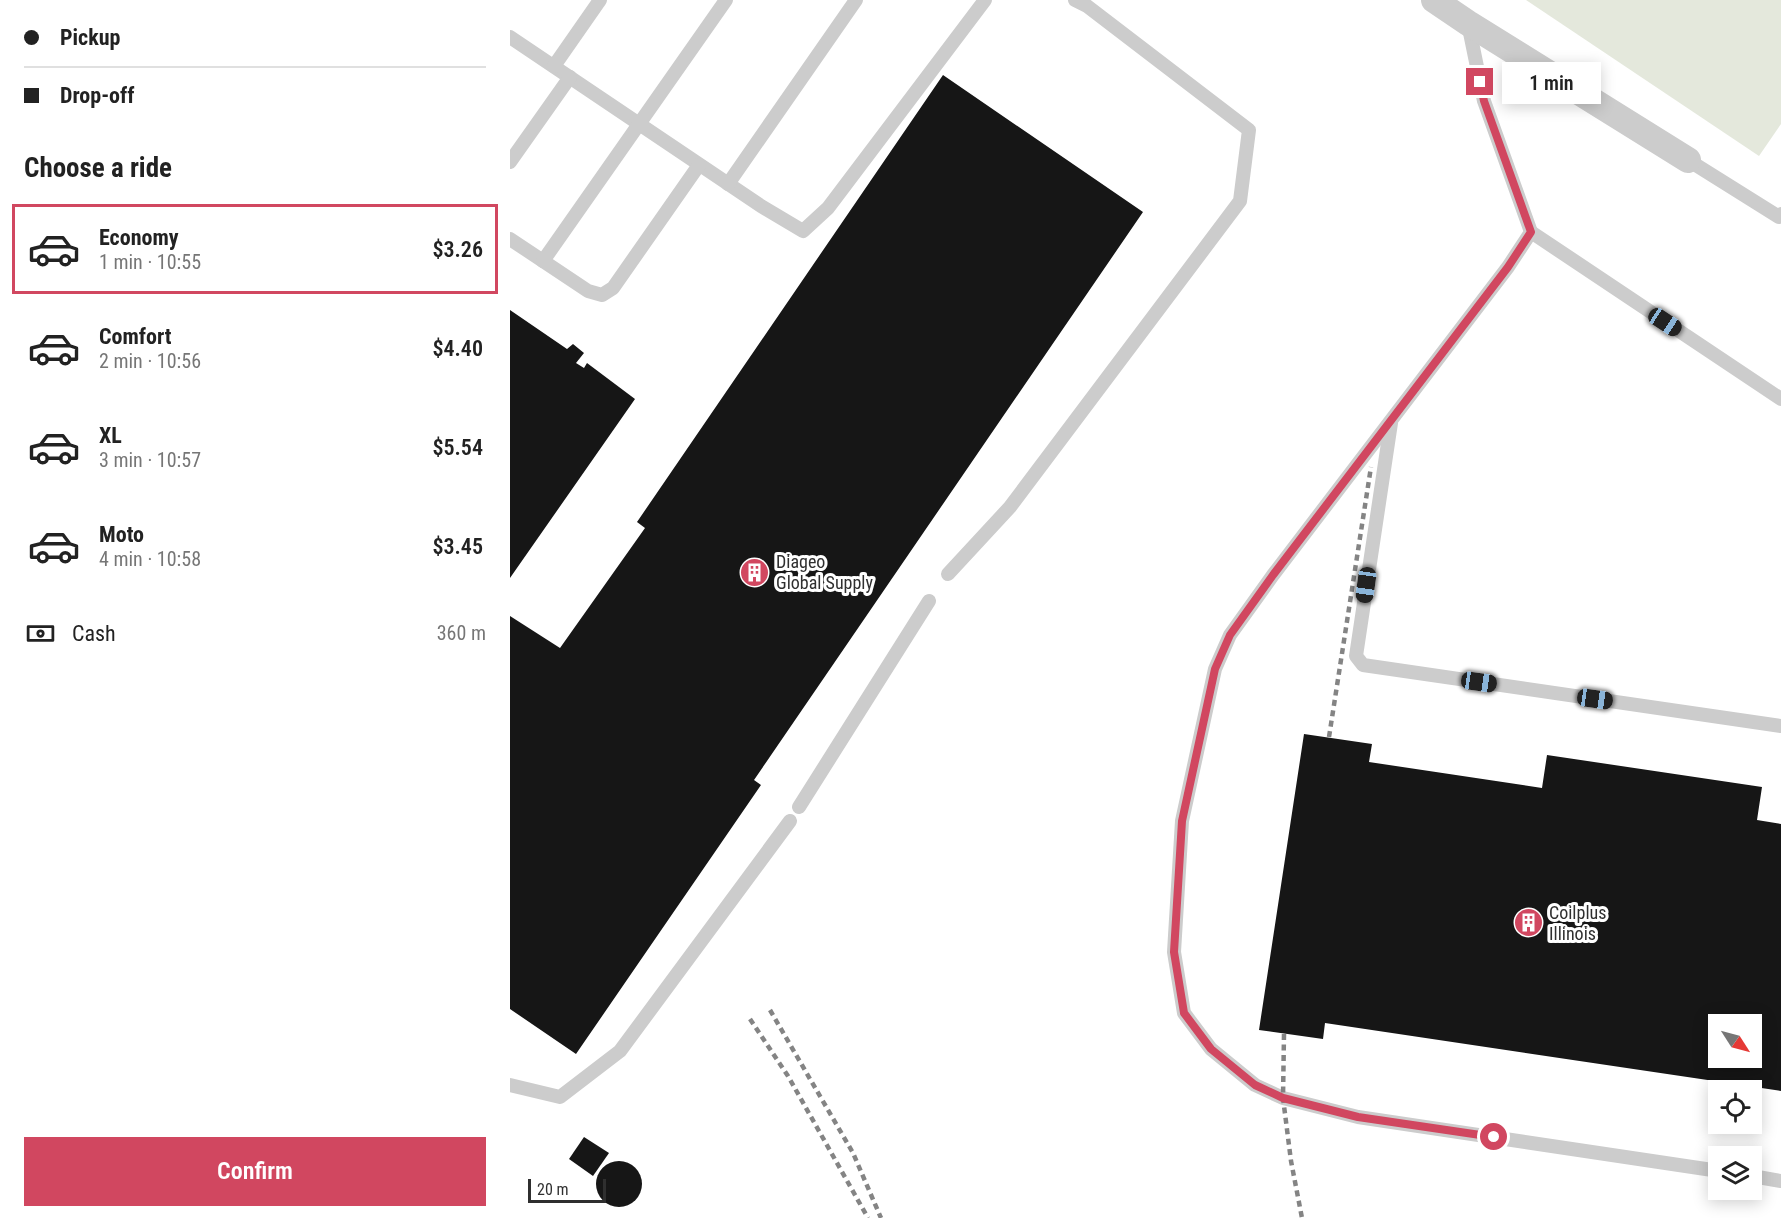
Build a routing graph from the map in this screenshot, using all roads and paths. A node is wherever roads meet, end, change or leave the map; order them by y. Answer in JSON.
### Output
{"nodes":[{"id":1,"x":600,"y":0,"type":"edge"},
{"id":2,"x":726,"y":0,"type":"edge"},
{"id":3,"x":856,"y":0,"type":"edge"},
{"id":4,"x":985,"y":0,"type":"edge"},
{"id":5,"x":1434,"y":0,"type":"edge"},
{"id":6,"x":1085,"y":2,"type":"edge"},
{"id":7,"x":1468,"y":23,"type":"junction"},
{"id":8,"x":510,"y":37,"type":"edge"},
{"id":9,"x":554,"y":66,"type":"junction"},
{"id":10,"x":570,"y":77,"type":"junction"},
{"id":11,"x":640,"y":125,"type":"junction"},
{"id":12,"x":1688,"y":160,"type":"joint"},
{"id":13,"x":510,"y":162,"type":"edge"},
{"id":14,"x":699,"y":165,"type":"junction"},
{"id":15,"x":728,"y":184,"type":"junction"},
{"id":16,"x":1781,"y":214,"type":"edge"},
{"id":17,"x":1531,"y":232,"type":"junction"},
{"id":18,"x":510,"y":238,"type":"edge"},
{"id":19,"x":543,"y":261,"type":"junction"},
{"id":20,"x":1781,"y":399,"type":"edge"},
{"id":21,"x":1391,"y":420,"type":"junction"},
{"id":22,"x":948,"y":574,"type":"dead end"},
{"id":23,"x":929,"y":601,"type":"dead end"},
{"id":24,"x":1781,"y":726,"type":"edge"},
{"id":25,"x":799,"y":807,"type":"dead end"},
{"id":26,"x":790,"y":821,"type":"dead end"},
{"id":27,"x":510,"y":1085,"type":"edge"},
{"id":28,"x":1708,"y":1169,"type":"edge"},
{"id":29,"x":1762,"y":1178,"type":"edge"},
{"id":30,"x":1781,"y":1181,"type":"edge"}],
"edges":[{"from":1,"to":9,"type":"lane"},
{"from":2,"to":11,"type":"lane"},
{"from":3,"to":15,"type":"lane"},
{"from":4,"to":15,"type":"lane"},
{"from":5,"to":7,"type":"street"},
{"from":6,"to":22,"type":"lane"},
{"from":7,"to":12,"type":"street"},
{"from":7,"to":17,"type":"lane"},
{"from":8,"to":9,"type":"lane"},
{"from":9,"to":10,"type":"lane"},
{"from":10,"to":11,"type":"lane"},
{"from":10,"to":13,"type":"lane"},
{"from":11,"to":14,"type":"lane"},
{"from":11,"to":19,"type":"lane"},
{"from":12,"to":16,"type":"lane"},
{"from":14,"to":15,"type":"lane"},
{"from":14,"to":19,"type":"lane"},
{"from":17,"to":20,"type":"lane"},
{"from":17,"to":21,"type":"lane"},
{"from":18,"to":19,"type":"lane"},
{"from":21,"to":24,"type":"lane"},
{"from":21,"to":28,"type":"lane"},
{"from":23,"to":25,"type":"lane"},
{"from":26,"to":27,"type":"lane"},
{"from":29,"to":30,"type":"lane"}]}
